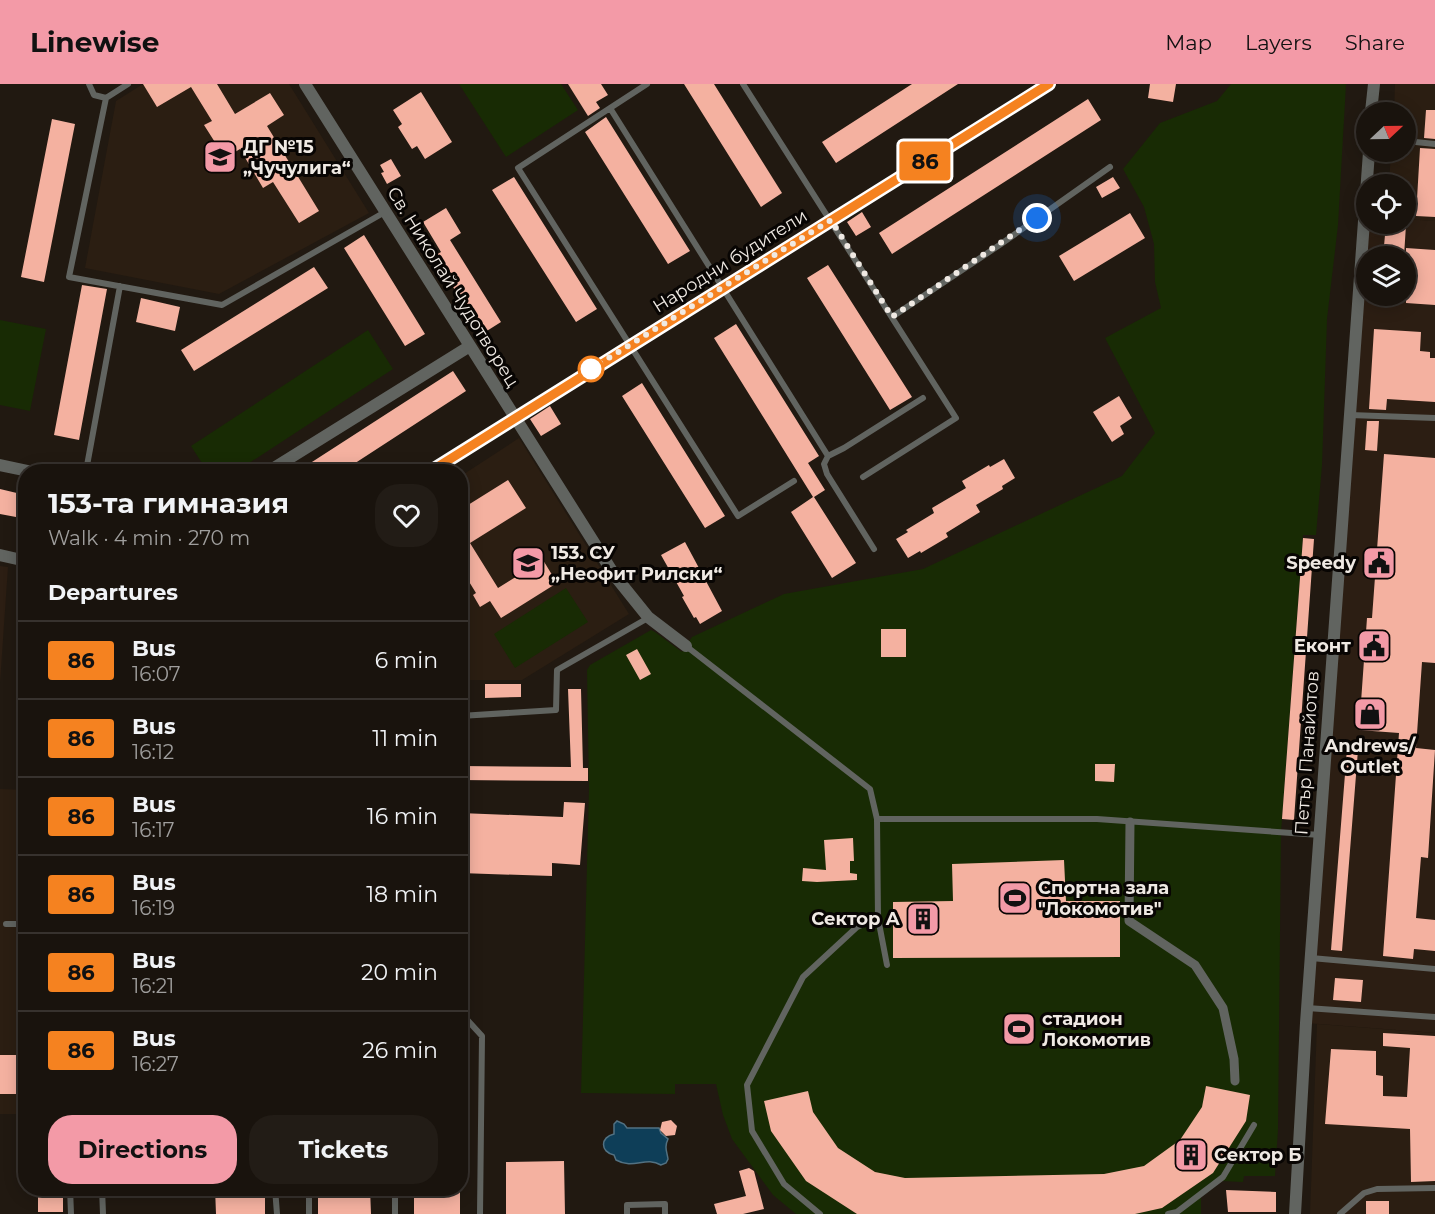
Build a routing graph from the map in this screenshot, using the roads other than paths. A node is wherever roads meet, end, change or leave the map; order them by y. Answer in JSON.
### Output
{"nodes":[{"id":1,"x":88,"y":84,"type":"edge"},
{"id":2,"x":128,"y":84,"type":"edge"},
{"id":3,"x":304,"y":84,"type":"edge"},
{"id":4,"x":647,"y":84,"type":"edge"},
{"id":5,"x":743,"y":84,"type":"edge"},
{"id":6,"x":1049,"y":84,"type":"edge"},
{"id":7,"x":1374,"y":84,"type":"edge"},
{"id":8,"x":106,"y":98,"type":"junction"},
{"id":9,"x":1372,"y":102,"type":"edge"},
{"id":10,"x":610,"y":108,"type":"junction"},
{"id":11,"x":1416,"y":142,"type":"edge"},
{"id":12,"x":1435,"y":144,"type":"edge"},
{"id":13,"x":1368,"y":162,"type":"edge"},
{"id":14,"x":1110,"y":167,"type":"dead end"},
{"id":15,"x":385,"y":212,"type":"junction"},
{"id":16,"x":831,"y":220,"type":"junction"},
{"id":17,"x":120,"y":286,"type":"junction"},
{"id":18,"x":722,"y":288,"type":"junction"},
{"id":19,"x":892,"y":317,"type":"junction"},
{"id":20,"x":630,"y":345,"type":"junction"},
{"id":21,"x":470,"y":346,"type":"junction"},
{"id":22,"x":922,"y":398,"type":"dead end"},
{"id":23,"x":1350,"y":415,"type":"junction"},
{"id":24,"x":1435,"y":417,"type":"edge"},
{"id":25,"x":515,"y":418,"type":"junction"},
{"id":26,"x":828,"y":456,"type":"junction"},
{"id":27,"x":87,"y":464,"type":"edge"},
{"id":28,"x":280,"y":464,"type":"edge"},
{"id":29,"x":442,"y":464,"type":"edge"},
{"id":30,"x":0,"y":465,"type":"edge"},
{"id":31,"x":18,"y":469,"type":"edge"},
{"id":32,"x":863,"y":477,"type":"dead end"},
{"id":33,"x":794,"y":481,"type":"dead end"},
{"id":34,"x":874,"y":549,"type":"dead end"},
{"id":35,"x":0,"y":555,"type":"edge"},
{"id":36,"x":18,"y":559,"type":"edge"},
{"id":37,"x":648,"y":617,"type":"junction"},
{"id":38,"x":686,"y":646,"type":"joint"},
{"id":39,"x":468,"y":716,"type":"edge"},
{"id":40,"x":877,"y":819,"type":"junction"},
{"id":41,"x":1130,"y":822,"type":"junction"},
{"id":42,"x":1320,"y":835,"type":"junction"},
{"id":43,"x":878,"y":918,"type":"junction"},
{"id":44,"x":6,"y":924,"type":"dead end"},
{"id":45,"x":18,"y":924,"type":"edge"},
{"id":46,"x":1311,"y":957,"type":"junction"},
{"id":47,"x":887,"y":965,"type":"dead end"},
{"id":48,"x":1435,"y":969,"type":"edge"},
{"id":49,"x":1307,"y":1008,"type":"junction"},
{"id":50,"x":1435,"y":1017,"type":"edge"},
{"id":51,"x":468,"y":1020,"type":"edge"},
{"id":52,"x":1235,"y":1081,"type":"dead end"},
{"id":53,"x":1254,"y":1125,"type":"dead end"},
{"id":54,"x":1435,"y":1188,"type":"edge"},
{"id":55,"x":70,"y":1196,"type":"edge"},
{"id":56,"x":102,"y":1196,"type":"edge"},
{"id":57,"x":276,"y":1196,"type":"edge"},
{"id":58,"x":309,"y":1196,"type":"edge"},
{"id":59,"x":395,"y":1196,"type":"edge"},
{"id":60,"x":71,"y":1214,"type":"edge"},
{"id":61,"x":103,"y":1214,"type":"edge"},
{"id":62,"x":277,"y":1214,"type":"edge"},
{"id":63,"x":309,"y":1214,"type":"edge"},
{"id":64,"x":395,"y":1214,"type":"edge"},
{"id":65,"x":480,"y":1214,"type":"edge"},
{"id":66,"x":627,"y":1214,"type":"edge"},
{"id":67,"x":666,"y":1214,"type":"edge"},
{"id":68,"x":820,"y":1214,"type":"edge"},
{"id":69,"x":1168,"y":1214,"type":"edge"},
{"id":70,"x":1295,"y":1214,"type":"edge"},
{"id":71,"x":1340,"y":1214,"type":"edge"}],
"edges":[{"from":1,"to":8,"type":"lane"},
{"from":2,"to":8,"type":"lane"},
{"from":3,"to":15,"type":"street","name":"Св. Николай Чудотворец"},
{"from":4,"to":10,"type":"lane"},
{"from":5,"to":16,"type":"lane"},
{"from":6,"to":16,"type":"street","name":"Народни будители"},
{"from":7,"to":9,"type":"street"},
{"from":8,"to":17,"type":"lane"},
{"from":10,"to":18,"type":"lane"},
{"from":10,"to":20,"type":"lane"},
{"from":11,"to":12,"type":"lane"},
{"from":13,"to":23,"type":"street","name":"Петър Панайотов"},
{"from":14,"to":19,"type":"lane"},
{"from":15,"to":17,"type":"lane"},
{"from":15,"to":21,"type":"street","name":"Св. Николай Чудотворец"},
{"from":16,"to":18,"type":"street","name":"Народни будители"},
{"from":16,"to":19,"type":"lane"},
{"from":17,"to":27,"type":"lane"},
{"from":18,"to":20,"type":"street","name":"Народни будители"},
{"from":18,"to":26,"type":"lane"},
{"from":19,"to":32,"type":"lane"},
{"from":20,"to":25,"type":"street","name":"Народни будители"},
{"from":20,"to":33,"type":"lane"},
{"from":21,"to":25,"type":"street","name":"Св. Николай Чудотворец"},
{"from":21,"to":28,"type":"street"},
{"from":22,"to":26,"type":"lane"},
{"from":23,"to":24,"type":"lane"},
{"from":23,"to":42,"type":"street","name":"Петър Панайотов"},
{"from":25,"to":29,"type":"street","name":"Народни будители"},
{"from":25,"to":37,"type":"street","name":"Св. Николай Чудотворец"},
{"from":26,"to":34,"type":"lane"},
{"from":30,"to":31,"type":"street"},
{"from":35,"to":36,"type":"street"},
{"from":37,"to":38,"type":"street","name":"Св. Николай Чудотворец"},
{"from":37,"to":39,"type":"lane"},
{"from":38,"to":40,"type":"lane"},
{"from":40,"to":41,"type":"lane"},
{"from":40,"to":43,"type":"lane"},
{"from":41,"to":42,"type":"lane"},
{"from":41,"to":52,"type":"street"},
{"from":42,"to":46,"type":"street","name":"Петър Панайотов"},
{"from":43,"to":47,"type":"lane"},
{"from":43,"to":68,"type":"lane"},
{"from":44,"to":45,"type":"lane"},
{"from":46,"to":48,"type":"lane"},
{"from":46,"to":49,"type":"street","name":"Петър Панайотов"},
{"from":49,"to":50,"type":"lane"},
{"from":49,"to":70,"type":"street","name":"Петър Панайотов"},
{"from":51,"to":65,"type":"lane"},
{"from":53,"to":69,"type":"lane"},
{"from":54,"to":71,"type":"lane"},
{"from":55,"to":60,"type":"lane"},
{"from":56,"to":61,"type":"lane"},
{"from":57,"to":62,"type":"lane"},
{"from":58,"to":63,"type":"lane"},
{"from":59,"to":64,"type":"lane"},
{"from":66,"to":67,"type":"lane"}]}
